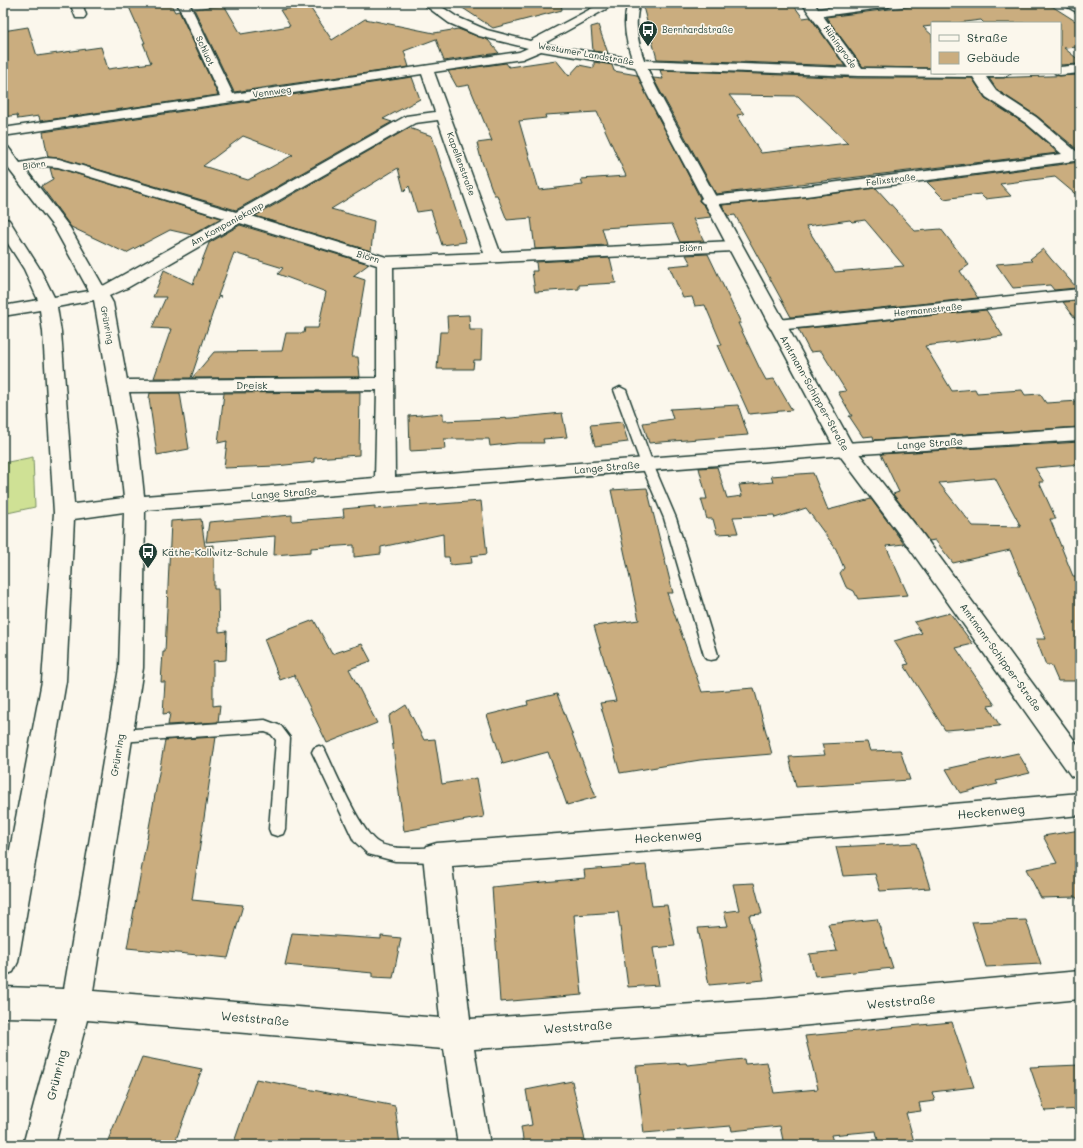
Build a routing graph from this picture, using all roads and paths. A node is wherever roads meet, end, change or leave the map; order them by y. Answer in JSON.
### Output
{"nodes":[{"id":1,"x":76,"y":3,"type":"edge"},
{"id":2,"x":183,"y":3,"type":"edge"},
{"id":3,"x":428,"y":3,"type":"edge"},
{"id":4,"x":634,"y":3,"type":"edge"},
{"id":5,"x":808,"y":3,"type":"edge"},
{"id":6,"x":888,"y":3,"type":"edge"},
{"id":7,"x":1067,"y":3,"type":"edge"},
{"id":8,"x":604,"y":6,"type":"dead end"},
{"id":9,"x":1080,"y":10,"type":"edge"},
{"id":10,"x":816,"y":13,"type":"junction"},
{"id":11,"x":80,"y":15,"type":"dead end"},
{"id":12,"x":536,"y":46,"type":"junction"},
{"id":13,"x":640,"y":64,"type":"junction"},
{"id":14,"x":1080,"y":69,"type":"edge"},
{"id":15,"x":426,"y":70,"type":"junction"},
{"id":16,"x":1061,"y":71,"type":"edge"},
{"id":17,"x":858,"y":72,"type":"junction"},
{"id":18,"x":931,"y":73,"type":"edge"},
{"id":19,"x":978,"y":74,"type":"edge"},
{"id":20,"x":228,"y":98,"type":"junction"},
{"id":21,"x":443,"y":115,"type":"junction"},
{"id":22,"x":3,"y":132,"type":"edge"},
{"id":23,"x":3,"y":150,"type":"edge"},
{"id":24,"x":1077,"y":157,"type":"edge"},
{"id":25,"x":15,"y":168,"type":"junction"},
{"id":26,"x":708,"y":200,"type":"junction"},
{"id":27,"x":239,"y":217,"type":"junction"},
{"id":28,"x":3,"y":223,"type":"edge"},
{"id":29,"x":734,"y":246,"type":"junction"},
{"id":30,"x":494,"y":258,"type":"junction"},
{"id":31,"x":385,"y":262,"type":"junction"},
{"id":32,"x":99,"y":294,"type":"junction"},
{"id":33,"x":1080,"y":294,"type":"edge"},
{"id":34,"x":48,"y":303,"type":"junction"},
{"id":35,"x":3,"y":310,"type":"edge"},
{"id":36,"x":776,"y":325,"type":"junction"},
{"id":37,"x":386,"y":384,"type":"junction"},
{"id":38,"x":118,"y":386,"type":"junction"},
{"id":39,"x":620,"y":390,"type":"dead end"},
{"id":40,"x":1080,"y":434,"type":"edge"},
{"id":41,"x":845,"y":449,"type":"junction"},
{"id":42,"x":646,"y":464,"type":"junction"},
{"id":43,"x":385,"y":485,"type":"junction"},
{"id":44,"x":134,"y":504,"type":"junction"},
{"id":45,"x":64,"y":513,"type":"junction"},
{"id":46,"x":711,"y":655,"type":"dead end"},
{"id":47,"x":120,"y":736,"type":"junction"},
{"id":48,"x":319,"y":752,"type":"dead end"},
{"id":49,"x":1080,"y":768,"type":"edge"},
{"id":50,"x":1080,"y":804,"type":"edge"},
{"id":51,"x":277,"y":829,"type":"dead end"},
{"id":52,"x":437,"y":855,"type":"junction"},
{"id":53,"x":3,"y":962,"type":"edge"},
{"id":54,"x":1080,"y":985,"type":"edge"},
{"id":55,"x":3,"y":1002,"type":"edge"},
{"id":56,"x":76,"y":1004,"type":"junction"},
{"id":57,"x":457,"y":1035,"type":"junction"},
{"id":58,"x":39,"y":1145,"type":"edge"},
{"id":59,"x":474,"y":1145,"type":"edge"}],
"edges":[{"from":1,"to":11,"type":"street"},
{"from":2,"to":20,"type":"street","name":"Schluot"},
{"from":3,"to":12,"type":"street","name":"Westumer Landstraße"},
{"from":4,"to":13,"type":"street","name":"Amtmann-Schipper-Straße"},
{"from":5,"to":10,"type":"street","name":"Hüningrode"},
{"from":6,"to":10,"type":"street"},
{"from":7,"to":9,"type":"street"},
{"from":8,"to":12,"type":"street","name":"Westumer Landstraße"},
{"from":10,"to":17,"type":"street","name":"Hüningrode"},
{"from":12,"to":13,"type":"street","name":"Westumer Landstraße"},
{"from":12,"to":15,"type":"street","name":"Vennweg"},
{"from":13,"to":17,"type":"street"},
{"from":13,"to":26,"type":"street","name":"Amtmann-Schipper-Straße"},
{"from":14,"to":16,"type":"street"},
{"from":15,"to":20,"type":"street","name":"Vennweg"},
{"from":15,"to":21,"type":"street","name":"Kapellenstraße"},
{"from":17,"to":18,"type":"street"},
{"from":19,"to":24,"type":"street","name":"Felixstraße"},
{"from":20,"to":22,"type":"street","name":"Vennweg"},
{"from":21,"to":27,"type":"street","name":"Am Kompaniekamp"},
{"from":21,"to":30,"type":"street","name":"Kapellenstraße"},
{"from":23,"to":25,"type":"street","name":"Grünring"},
{"from":24,"to":26,"type":"street","name":"Felixstraße"},
{"from":25,"to":27,"type":"street","name":"Biörn"},
{"from":25,"to":32,"type":"street","name":"Grünring"},
{"from":26,"to":29,"type":"street","name":"Amtmann-Schipper-Straße"},
{"from":27,"to":31,"type":"street","name":"Biörn"},
{"from":27,"to":32,"type":"street","name":"Am Kompaniekamp"},
{"from":28,"to":34,"type":"street"},
{"from":29,"to":30,"type":"street","name":"Biörn"},
{"from":29,"to":36,"type":"street","name":"Amtmann-Schipper-Straße"},
{"from":30,"to":31,"type":"street","name":"Biörn"},
{"from":31,"to":37,"type":"street"},
{"from":32,"to":34,"type":"street","name":"Am Kompaniekamp"},
{"from":32,"to":38,"type":"street","name":"Grünring"},
{"from":33,"to":36,"type":"street","name":"Hermannstraße"},
{"from":34,"to":35,"type":"street","name":"Am Kompaniekamp"},
{"from":34,"to":45,"type":"street"},
{"from":36,"to":41,"type":"street","name":"Amtmann-Schipper-Straße"},
{"from":37,"to":38,"type":"street","name":"Dreisk"},
{"from":37,"to":43,"type":"street"},
{"from":38,"to":44,"type":"street","name":"Grünring"},
{"from":39,"to":42,"type":"lane"},
{"from":40,"to":41,"type":"street","name":"Lange Straße"},
{"from":41,"to":42,"type":"street","name":"Lange Straße"},
{"from":41,"to":49,"type":"street","name":"Amtmann-Schipper-Straße"},
{"from":42,"to":43,"type":"street","name":"Lange Straße"},
{"from":42,"to":46,"type":"lane"},
{"from":43,"to":44,"type":"street","name":"Lange Straße"},
{"from":44,"to":45,"type":"street"},
{"from":44,"to":47,"type":"street","name":"Grünring"},
{"from":45,"to":53,"type":"street"},
{"from":47,"to":51,"type":"lane"},
{"from":47,"to":56,"type":"street","name":"Grünring"},
{"from":48,"to":52,"type":"lane"},
{"from":50,"to":52,"type":"street","name":"Heckenweg"},
{"from":52,"to":57,"type":"street"},
{"from":54,"to":57,"type":"street","name":"Weststraße"},
{"from":55,"to":56,"type":"street"},
{"from":56,"to":57,"type":"street","name":"Weststraße"},
{"from":56,"to":58,"type":"street","name":"Grünring"},
{"from":57,"to":59,"type":"street"}]}
